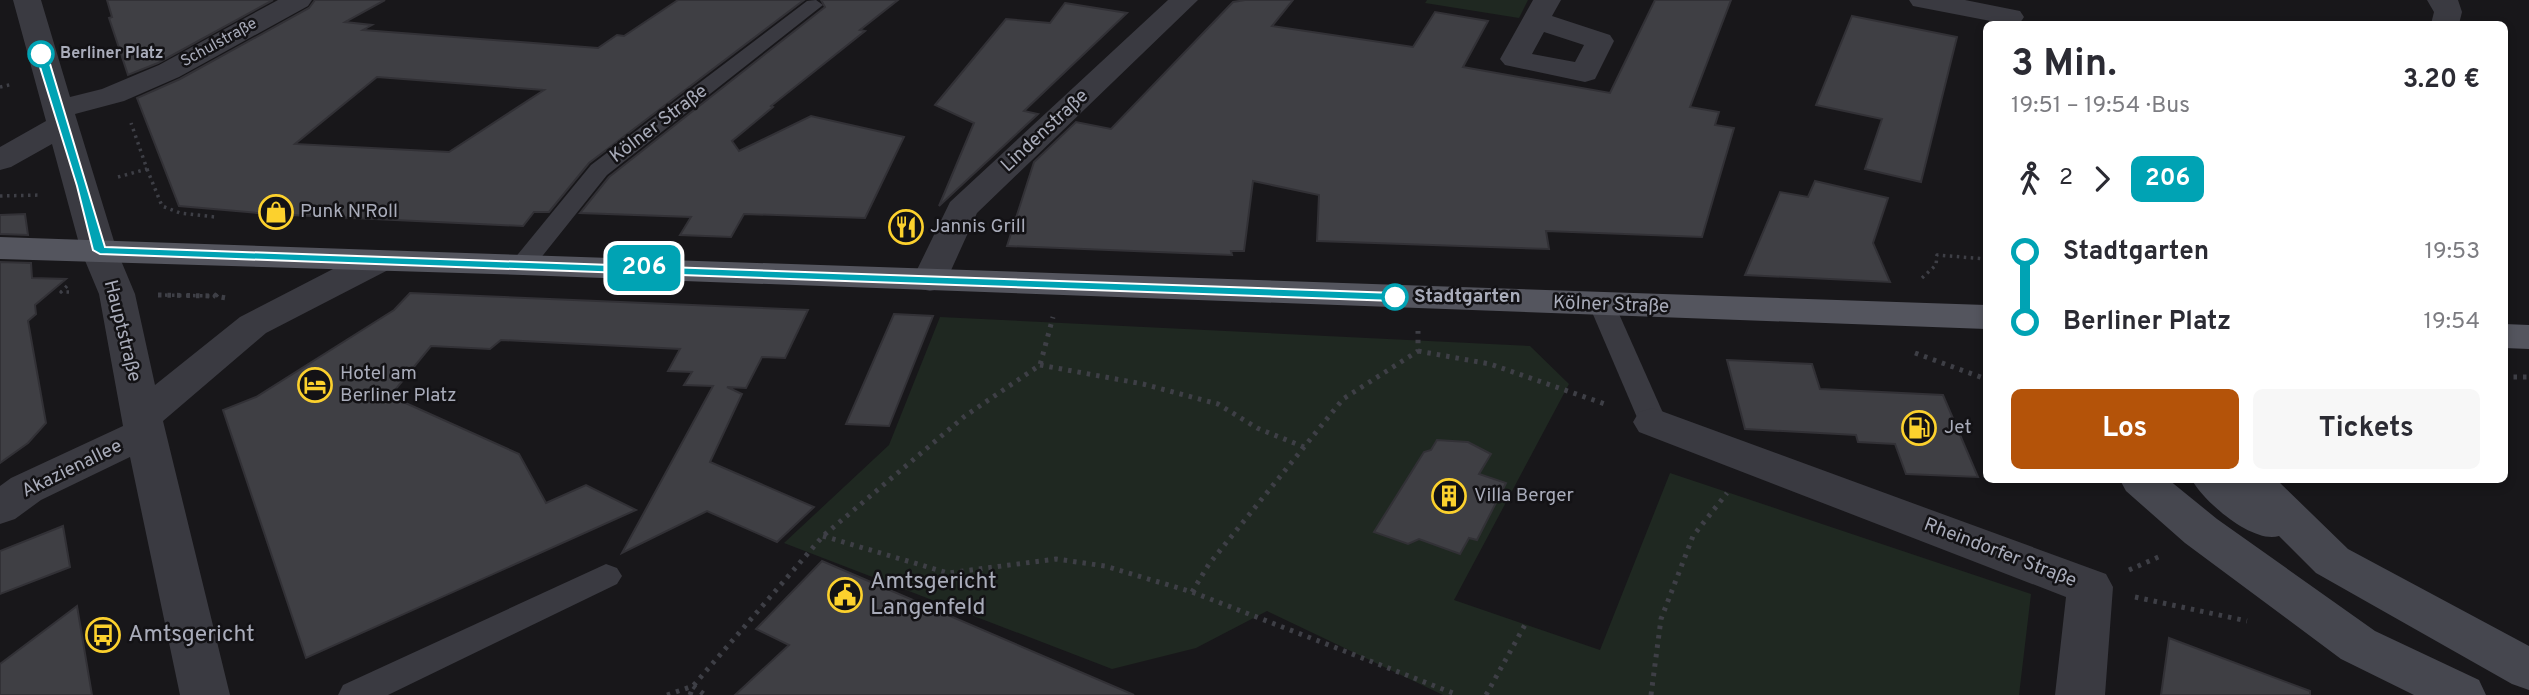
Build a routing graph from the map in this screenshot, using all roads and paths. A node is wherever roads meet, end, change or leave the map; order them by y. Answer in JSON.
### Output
{"nodes":[{"id":1,"x":27,"y":0,"type":"edge"},
{"id":2,"x":1184,"y":0,"type":"edge"},
{"id":3,"x":1923,"y":0,"type":"edge"},
{"id":4,"x":2441,"y":0,"type":"edge"},
{"id":5,"x":294,"y":1,"type":"edge"},
{"id":6,"x":814,"y":5,"type":"dead end"},
{"id":7,"x":2011,"y":14,"type":"edge"},
{"id":8,"x":2446,"y":21,"type":"edge"},
{"id":9,"x":113,"y":95,"type":"junction"},
{"id":10,"x":61,"y":117,"type":"junction"},
{"id":11,"x":0,"y":160,"type":"edge"},
{"id":12,"x":83,"y":186,"type":"junction"},
{"id":13,"x":44,"y":194,"type":"dead end"},
{"id":14,"x":2,"y":197,"type":"edge"},
{"id":15,"x":0,"y":248,"type":"edge"},
{"id":16,"x":100,"y":250,"type":"junction"},
{"id":17,"x":377,"y":261,"type":"junction"},
{"id":18,"x":523,"y":264,"type":"junction"},
{"id":19,"x":930,"y":280,"type":"junction"},
{"id":20,"x":1061,"y":285,"type":"junction"},
{"id":21,"x":1418,"y":298,"type":"junction"},
{"id":22,"x":1602,"y":305,"type":"junction"},
{"id":23,"x":1983,"y":317,"type":"edge"},
{"id":24,"x":2508,"y":336,"type":"edge"},
{"id":25,"x":2529,"y":337,"type":"edge"},
{"id":26,"x":1418,"y":351,"type":"junction"},
{"id":27,"x":1040,"y":366,"type":"junction"},
{"id":28,"x":2508,"y":377,"type":"edge"},
{"id":29,"x":2529,"y":377,"type":"edge"},
{"id":30,"x":1653,"y":422,"type":"junction"},
{"id":31,"x":143,"y":425,"type":"junction"},
{"id":32,"x":1304,"y":447,"type":"junction"},
{"id":33,"x":1756,"y":461,"type":"junction"},
{"id":34,"x":2145,"y":483,"type":"edge"},
{"id":35,"x":2216,"y":483,"type":"edge"},
{"id":36,"x":2254,"y":483,"type":"edge"},
{"id":37,"x":0,"y":508,"type":"edge"},
{"id":38,"x":823,"y":536,"type":"junction"},
{"id":39,"x":2171,"y":552,"type":"dead end"},
{"id":40,"x":2323,"y":554,"type":"junction"},
{"id":41,"x":606,"y":576,"type":"dead end"},
{"id":42,"x":2090,"y":587,"type":"junction"},
{"id":43,"x":1192,"y":592,"type":"junction"},
{"id":44,"x":1526,"y":623,"type":"dead end"},
{"id":45,"x":2260,"y":624,"type":"dead end"},
{"id":46,"x":2529,"y":670,"type":"edge"},
{"id":47,"x":692,"y":686,"type":"junction"},
{"id":48,"x":205,"y":695,"type":"edge"},
{"id":49,"x":355,"y":695,"type":"edge"},
{"id":50,"x":667,"y":695,"type":"edge"},
{"id":51,"x":690,"y":695,"type":"edge"},
{"id":52,"x":705,"y":695,"type":"edge"},
{"id":53,"x":1458,"y":695,"type":"edge"},
{"id":54,"x":1486,"y":695,"type":"edge"},
{"id":55,"x":1651,"y":695,"type":"edge"},
{"id":56,"x":2080,"y":695,"type":"edge"},
{"id":57,"x":2461,"y":695,"type":"edge"}],
"edges":[{"from":1,"to":10,"type":"street","name":"Hauptstraße"},
{"from":2,"to":19,"type":"street","name":"Lindenstraße"},
{"from":3,"to":7,"type":"street"},
{"from":4,"to":8,"type":"street"},
{"from":5,"to":9,"type":"street","name":"Schulstraße"},
{"from":6,"to":18,"type":"lane","name":"Kölner Straße"},
{"from":9,"to":10,"type":"street","name":"Schulstraße"},
{"from":9,"to":12,"type":"path"},
{"from":10,"to":11,"type":"street"},
{"from":10,"to":12,"type":"street","name":"Hauptstraße"},
{"from":12,"to":16,"type":"street","name":"Hauptstraße"},
{"from":13,"to":14,"type":"path"},
{"from":15,"to":16,"type":"main road","name":"Kölner Straße"},
{"from":16,"to":17,"type":"main road","name":"Kölner Straße"},
{"from":16,"to":31,"type":"street","name":"Hauptstraße"},
{"from":17,"to":18,"type":"main road","name":"Kölner Straße"},
{"from":17,"to":31,"type":"street","name":"Hauptstraße"},
{"from":18,"to":19,"type":"main road","name":"Kölner Straße"},
{"from":19,"to":20,"type":"main road","name":"Kölner Straße"},
{"from":20,"to":21,"type":"main road","name":"Kölner Straße"},
{"from":20,"to":27,"type":"path"},
{"from":21,"to":22,"type":"main road","name":"Kölner Straße"},
{"from":21,"to":26,"type":"path"},
{"from":22,"to":23,"type":"main road","name":"Kölner Straße"},
{"from":22,"to":30,"type":"lane"},
{"from":24,"to":25,"type":"main road"},
{"from":26,"to":30,"type":"path"},
{"from":26,"to":32,"type":"path"},
{"from":27,"to":32,"type":"path"},
{"from":27,"to":38,"type":"path"},
{"from":28,"to":29,"type":"path"},
{"from":30,"to":33,"type":"street","name":"Rheindorfer Straße"},
{"from":31,"to":37,"type":"street","name":"Akazienallee"},
{"from":31,"to":48,"type":"street","name":"Hauptstraße"},
{"from":32,"to":43,"type":"path"},
{"from":33,"to":42,"type":"street","name":"Rheindorfer Straße"},
{"from":33,"to":55,"type":"path"},
{"from":34,"to":57,"type":"main road"},
{"from":35,"to":40,"type":"main road"},
{"from":36,"to":40,"type":"main road"},
{"from":38,"to":43,"type":"path"},
{"from":38,"to":47,"type":"path"},
{"from":39,"to":42,"type":"path"},
{"from":40,"to":46,"type":"main road"},
{"from":41,"to":49,"type":"lane"},
{"from":42,"to":45,"type":"path","name":"Rheindorfer Straße"},
{"from":42,"to":56,"type":"street"},
{"from":43,"to":53,"type":"path"},
{"from":44,"to":54,"type":"path"},
{"from":47,"to":50,"type":"path"},
{"from":47,"to":51,"type":"path"},
{"from":47,"to":52,"type":"path"}]}
